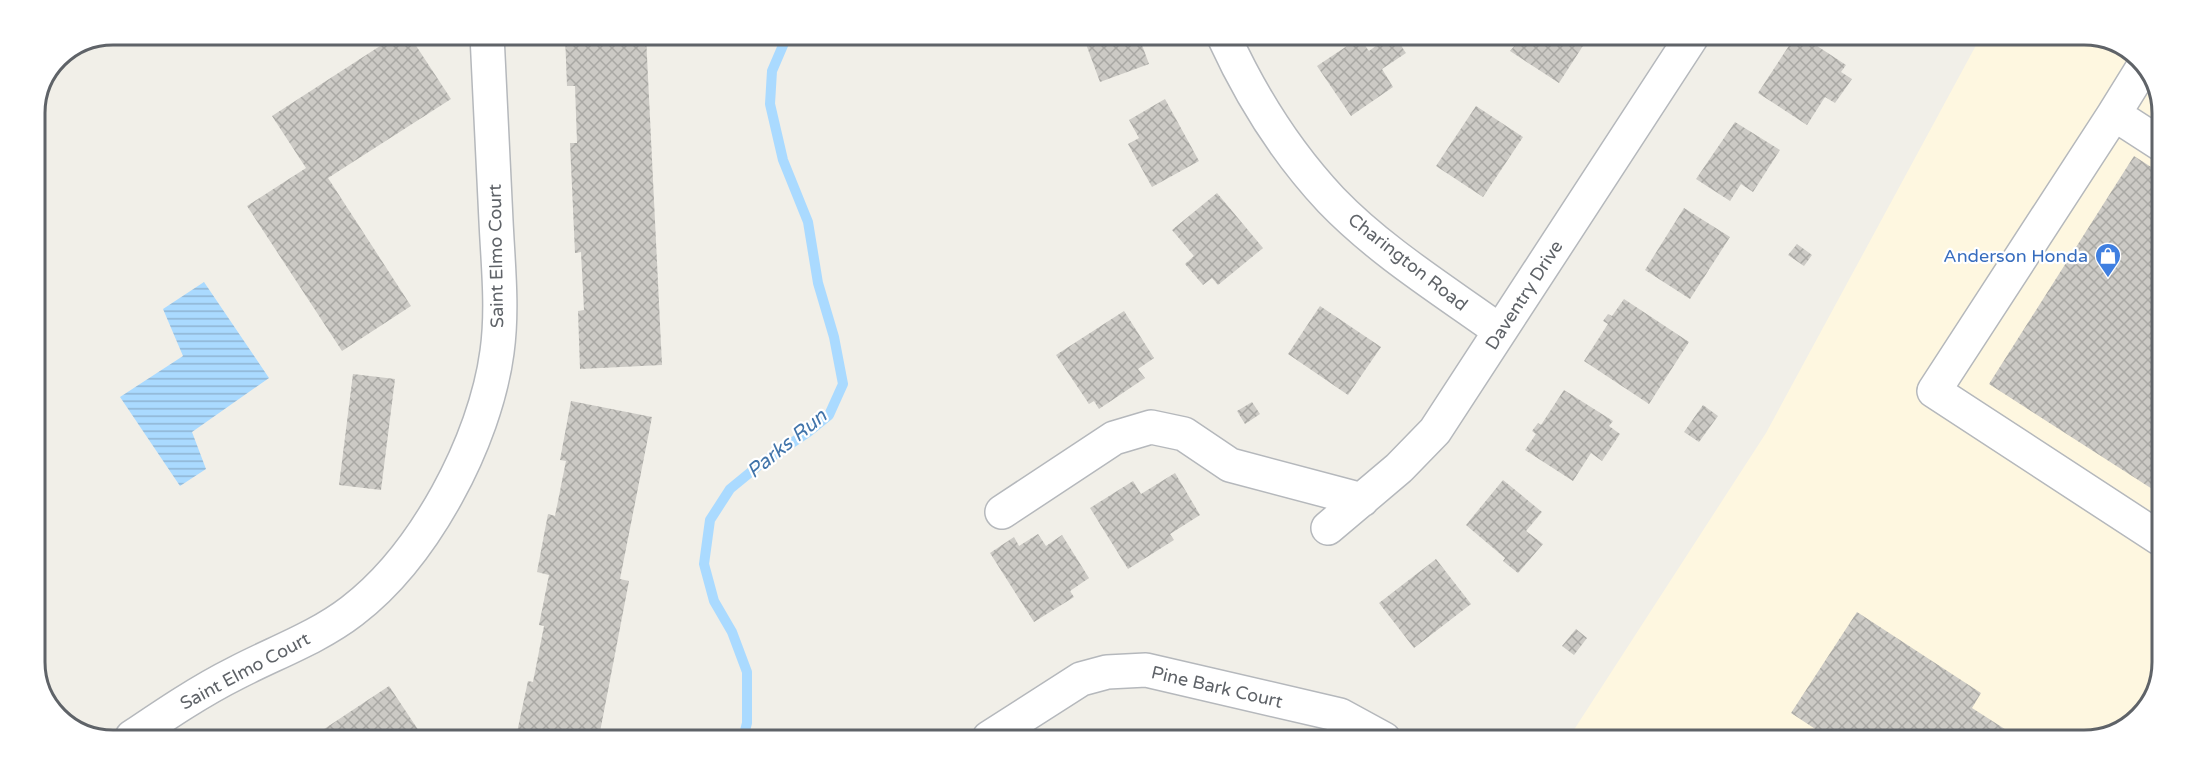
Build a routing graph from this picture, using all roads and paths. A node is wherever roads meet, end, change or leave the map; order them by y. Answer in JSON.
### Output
{"nodes":[{"id":1,"x":488,"y":45,"type":"edge"},
{"id":2,"x":1228,"y":45,"type":"edge"},
{"id":3,"x":1686,"y":45,"type":"edge"},
{"id":4,"x":2139,"y":74,"type":"edge"},
{"id":5,"x":2114,"y":114,"type":"junction"},
{"id":6,"x":2152,"y":139,"type":"edge"},
{"id":7,"x":1500,"y":331,"type":"junction"},
{"id":8,"x":1362,"y":500,"type":"junction"},
{"id":9,"x":1002,"y":512,"type":"dead end"},
{"id":10,"x":1328,"y":528,"type":"dead end"},
{"id":11,"x":2152,"y":533,"type":"edge"},
{"id":12,"x":141,"y":730,"type":"edge"},
{"id":13,"x":1001,"y":730,"type":"edge"},
{"id":14,"x":1368,"y":730,"type":"edge"}],
"edges":[{"from":1,"to":12,"type":"street","name":"Saint Elmo Court"},
{"from":2,"to":7,"type":"street","name":"Charington Road"},
{"from":3,"to":7,"type":"street","name":"Daventry Drive"},
{"from":4,"to":5,"type":"street"},
{"from":5,"to":6,"type":"street"},
{"from":5,"to":11,"type":"street"},
{"from":7,"to":8,"type":"street","name":"Daventry Drive"},
{"from":8,"to":9,"type":"street"},
{"from":8,"to":10,"type":"street","name":"Daventry Drive"},
{"from":13,"to":14,"type":"street","name":"Pine Bark Court"}]}
